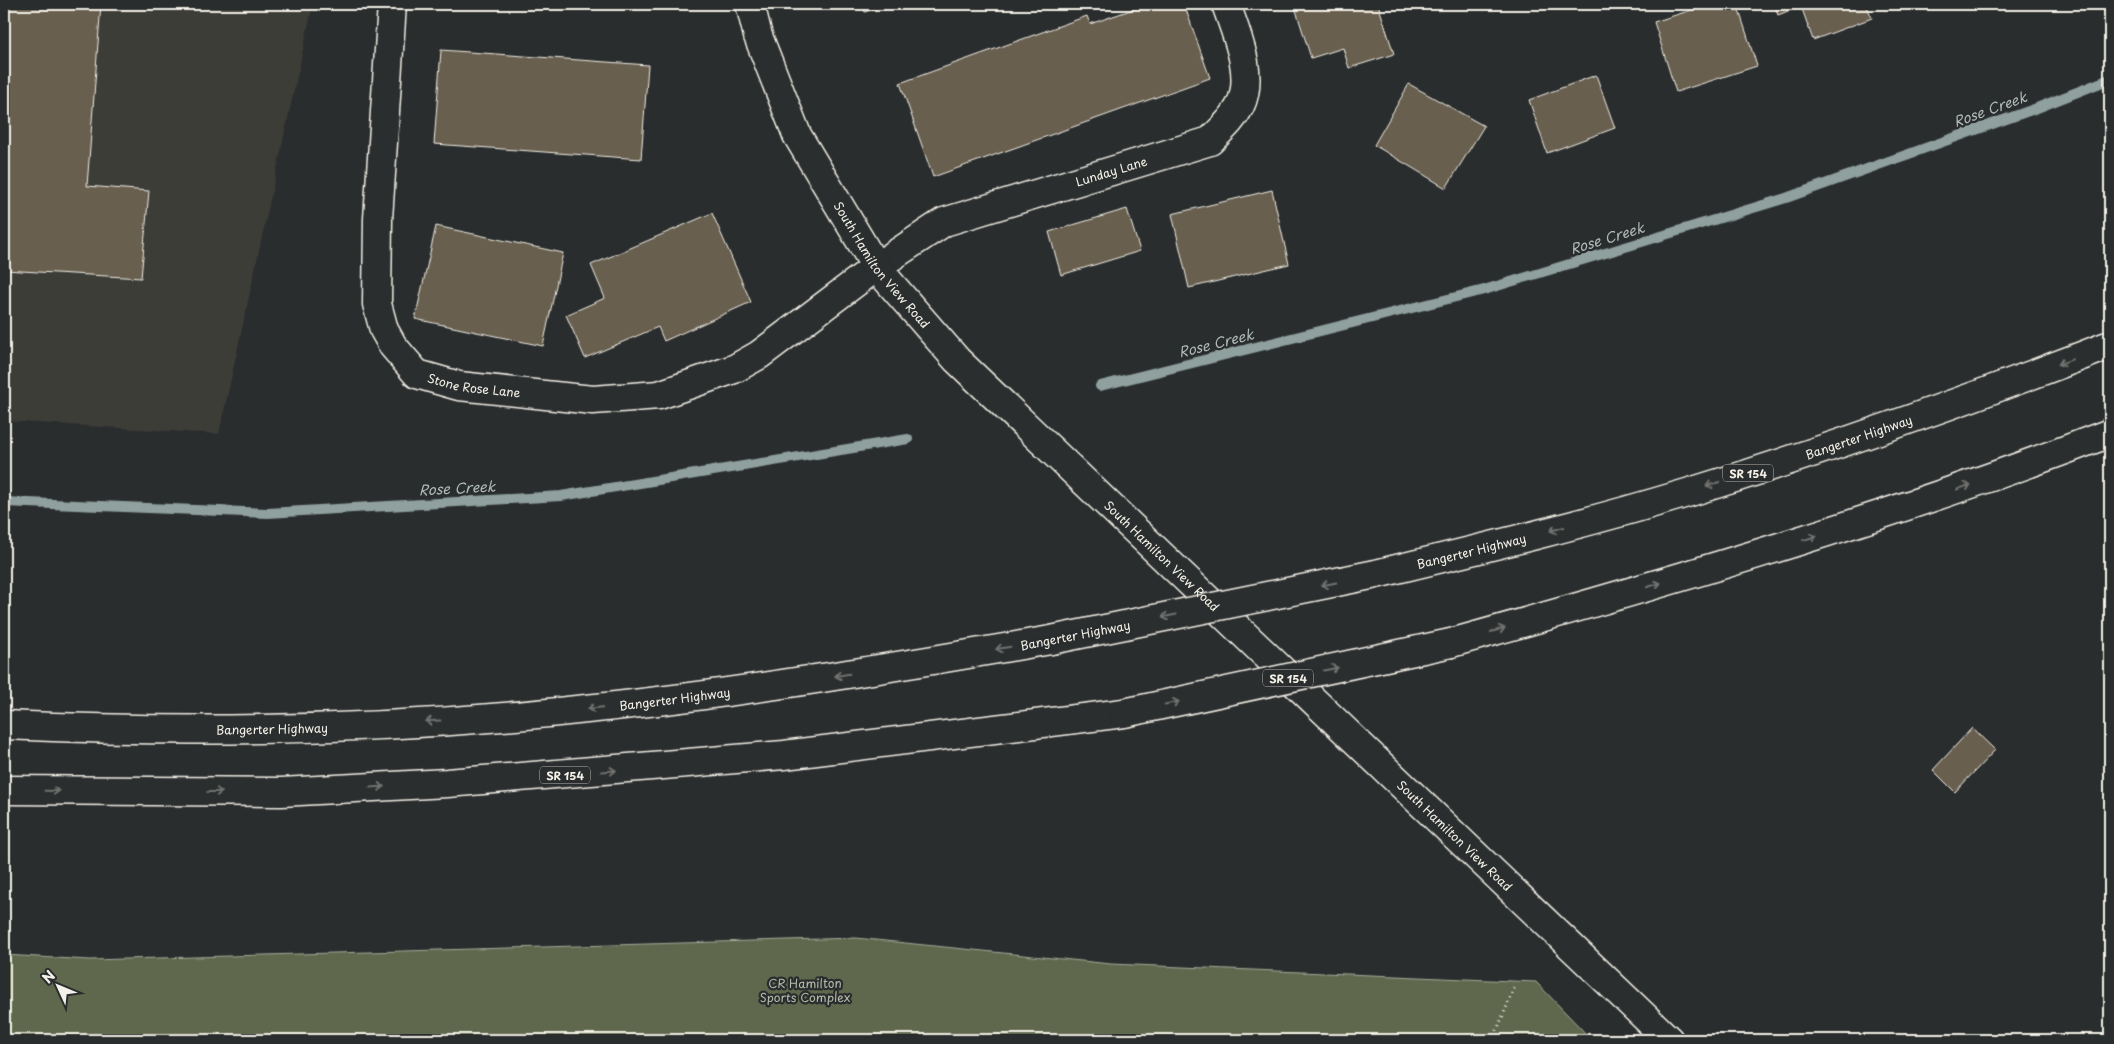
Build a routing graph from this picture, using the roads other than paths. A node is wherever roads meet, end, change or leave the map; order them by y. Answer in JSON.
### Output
{"nodes":[{"id":1,"x":392,"y":4,"type":"edge"},
{"id":2,"x":750,"y":4,"type":"edge"},
{"id":3,"x":1226,"y":4,"type":"edge"},
{"id":4,"x":876,"y":267,"type":"junction"},
{"id":5,"x":2110,"y":345,"type":"edge"},
{"id":6,"x":2110,"y":433,"type":"edge"},
{"id":7,"x":4,"y":725,"type":"edge"},
{"id":8,"x":4,"y":790,"type":"edge"},
{"id":9,"x":1668,"y":1040,"type":"edge"}],
"edges":[{"from":1,"to":4,"type":"main road","name":"Stone Rose Lane"},
{"from":2,"to":4,"type":"main road","name":"South Hamilton View Road"},
{"from":3,"to":4,"type":"main road","name":"Lunday Lane"},
{"from":4,"to":9,"type":"main road","name":"South Hamilton View Road"},
{"from":5,"to":7,"type":"main road","name":"Bangerter Highway","number":"SR 154","one_way":true,"bridge":true},
{"from":8,"to":6,"type":"main road","number":"SR 154","one_way":true,"bridge":true}]}
